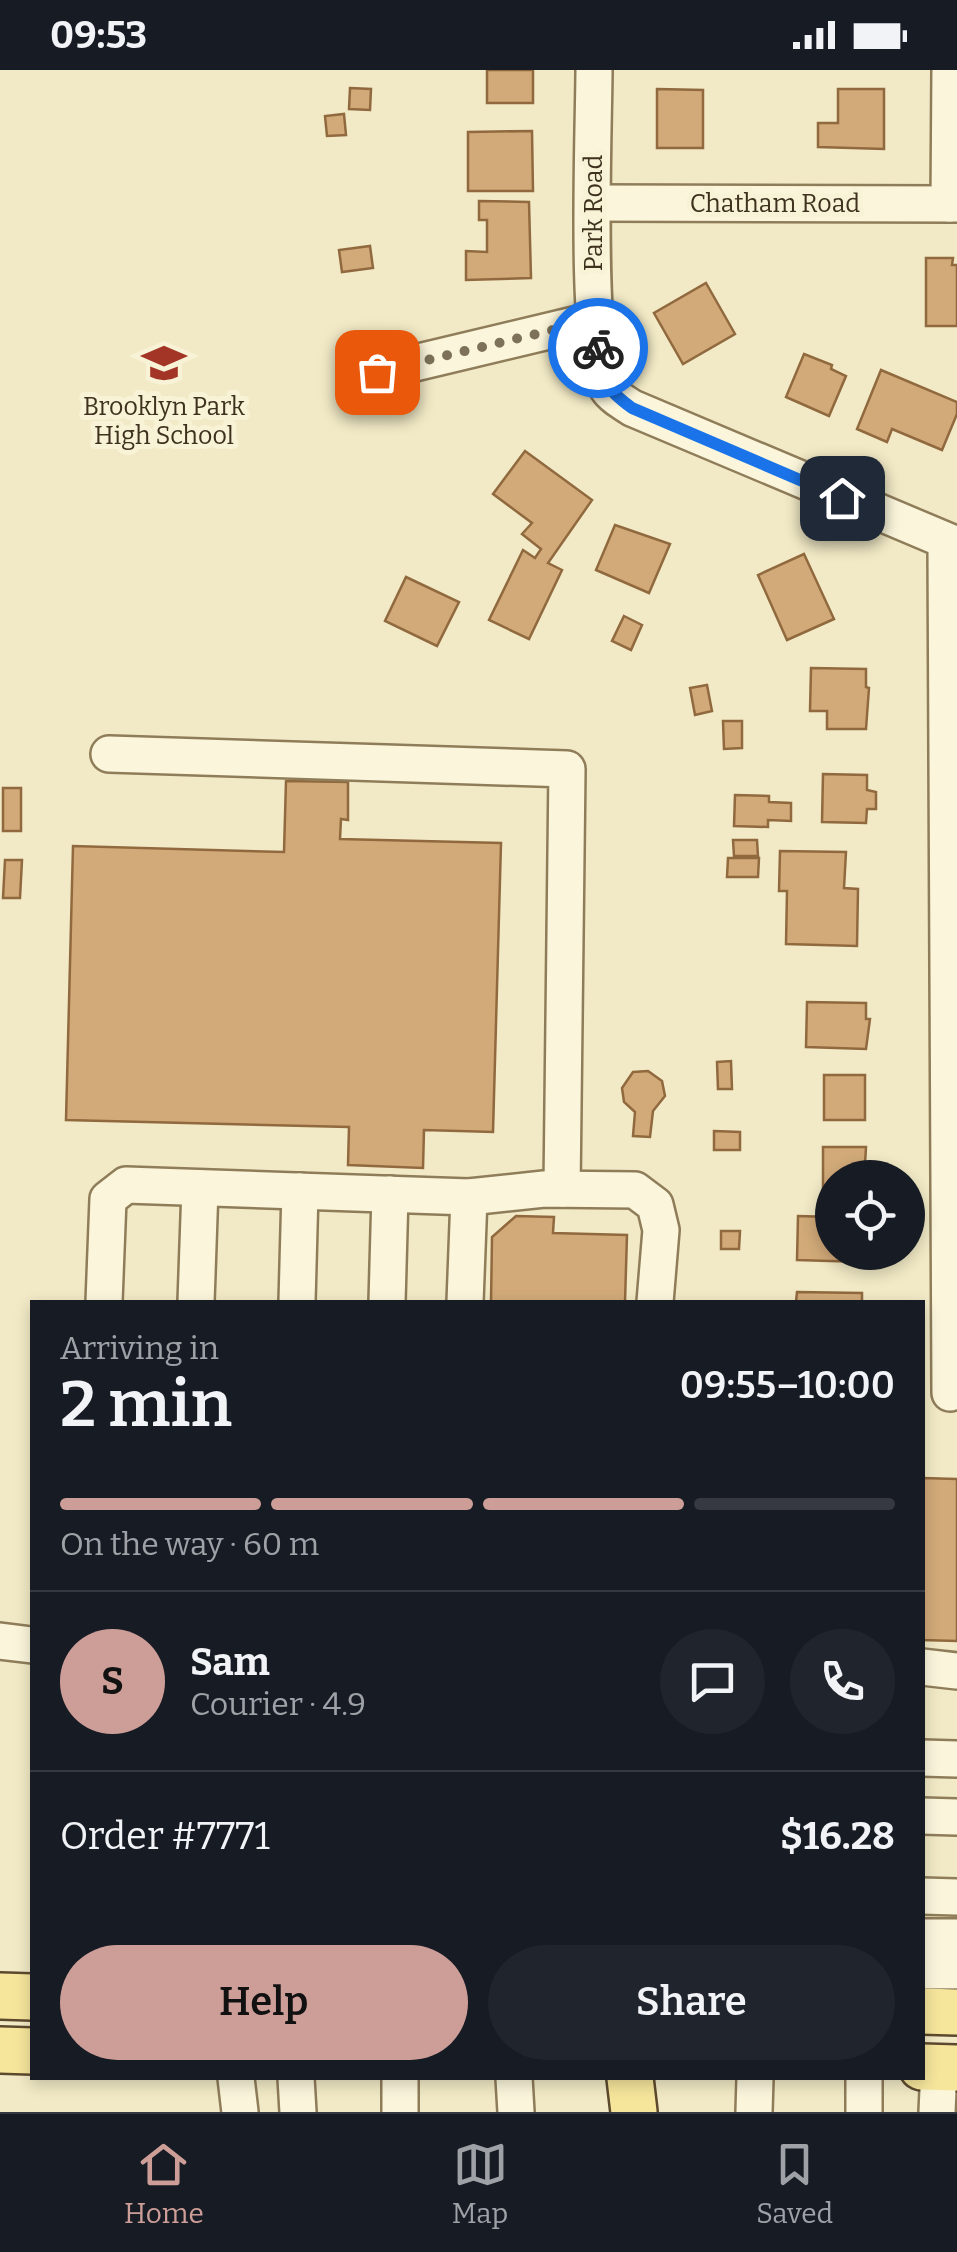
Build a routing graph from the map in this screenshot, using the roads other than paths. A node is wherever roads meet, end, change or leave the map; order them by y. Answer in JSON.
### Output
{"nodes":[{"id":1,"x":594,"y":70,"type":"edge"},
{"id":2,"x":950,"y":70,"type":"edge"},
{"id":3,"x":594,"y":204,"type":"junction"},
{"id":4,"x":953,"y":204,"type":"edge"},
{"id":5,"x":595,"y":320,"type":"junction"},
{"id":6,"x":377,"y":372,"type":"dead end"},
{"id":7,"x":952,"y":544,"type":"edge"},
{"id":8,"x":108,"y":754,"type":"dead end"},
{"id":9,"x":952,"y":812,"type":"edge"},
{"id":10,"x":200,"y":1188,"type":"junction"},
{"id":11,"x":562,"y":1190,"type":"junction"},
{"id":12,"x":300,"y":1191,"type":"junction"},
{"id":13,"x":390,"y":1194,"type":"junction"},
{"id":14,"x":469,"y":1197,"type":"junction"},
{"id":15,"x":104,"y":1300,"type":"edge"},
{"id":16,"x":196,"y":1300,"type":"edge"},
{"id":17,"x":296,"y":1300,"type":"edge"},
{"id":18,"x":387,"y":1300,"type":"edge"},
{"id":19,"x":465,"y":1300,"type":"edge"},
{"id":20,"x":656,"y":1300,"type":"edge"},
{"id":21,"x":943,"y":1393,"type":"edge"},
{"id":22,"x":0,"y":1641,"type":"edge"},
{"id":23,"x":30,"y":1646,"type":"edge"},
{"id":24,"x":925,"y":1667,"type":"edge"},
{"id":25,"x":957,"y":1671,"type":"edge"},
{"id":26,"x":925,"y":1758,"type":"edge"},
{"id":27,"x":957,"y":1758,"type":"edge"},
{"id":28,"x":925,"y":1816,"type":"edge"},
{"id":29,"x":957,"y":1817,"type":"edge"},
{"id":30,"x":925,"y":1896,"type":"edge"},
{"id":31,"x":957,"y":1897,"type":"edge"},
{"id":32,"x":957,"y":1936,"type":"edge"},
{"id":33,"x":925,"y":1937,"type":"edge"},
{"id":34,"x":925,"y":1971,"type":"edge"},
{"id":35,"x":957,"y":1971,"type":"edge"},
{"id":36,"x":0,"y":1996,"type":"edge"},
{"id":37,"x":30,"y":1997,"type":"edge"},
{"id":38,"x":925,"y":2012,"type":"edge"},
{"id":39,"x":957,"y":2012,"type":"edge"},
{"id":40,"x":0,"y":2050,"type":"edge"},
{"id":41,"x":30,"y":2051,"type":"edge"},
{"id":42,"x":940,"y":2068,"type":"edge"},
{"id":43,"x":236,"y":2080,"type":"edge"},
{"id":44,"x":296,"y":2080,"type":"edge"},
{"id":45,"x":400,"y":2080,"type":"edge"},
{"id":46,"x":514,"y":2080,"type":"edge"},
{"id":47,"x":630,"y":2080,"type":"edge"},
{"id":48,"x":756,"y":2080,"type":"edge"},
{"id":49,"x":864,"y":2080,"type":"edge"},
{"id":50,"x":240,"y":2112,"type":"edge"},
{"id":51,"x":298,"y":2112,"type":"edge"},
{"id":52,"x":400,"y":2112,"type":"edge"},
{"id":53,"x":516,"y":2112,"type":"edge"},
{"id":54,"x":634,"y":2112,"type":"edge"},
{"id":55,"x":754,"y":2112,"type":"edge"},
{"id":56,"x":864,"y":2112,"type":"edge"},
{"id":57,"x":937,"y":2112,"type":"edge"}],
"edges":[{"from":1,"to":3,"type":"street","name":"Park Road"},
{"from":2,"to":4,"type":"street"},
{"from":3,"to":4,"type":"street","name":"Chatham Road"},
{"from":3,"to":5,"type":"street","name":"Park Road"},
{"from":5,"to":6,"type":"street"},
{"from":5,"to":7,"type":"street","name":"Park Road"},
{"from":7,"to":9,"type":"street"},
{"from":8,"to":11,"type":"street"},
{"from":9,"to":21,"type":"street"},
{"from":10,"to":12,"type":"street"},
{"from":10,"to":15,"type":"street"},
{"from":10,"to":16,"type":"street"},
{"from":11,"to":14,"type":"street"},
{"from":11,"to":20,"type":"street"},
{"from":12,"to":13,"type":"street"},
{"from":12,"to":17,"type":"street"},
{"from":13,"to":14,"type":"street"},
{"from":13,"to":18,"type":"street"},
{"from":14,"to":19,"type":"street"},
{"from":22,"to":23,"type":"street"},
{"from":24,"to":25,"type":"street"},
{"from":26,"to":27,"type":"street"},
{"from":28,"to":29,"type":"street"},
{"from":30,"to":31,"type":"street"},
{"from":32,"to":33,"type":"street"},
{"from":34,"to":35,"type":"street"},
{"from":36,"to":37,"type":"main road"},
{"from":38,"to":39,"type":"main road"},
{"from":40,"to":41,"type":"main road"},
{"from":42,"to":57,"type":"street"},
{"from":43,"to":50,"type":"street"},
{"from":44,"to":51,"type":"street"},
{"from":45,"to":52,"type":"street"},
{"from":46,"to":53,"type":"street"},
{"from":47,"to":54,"type":"main road"},
{"from":48,"to":55,"type":"street"},
{"from":49,"to":56,"type":"street"}]}
